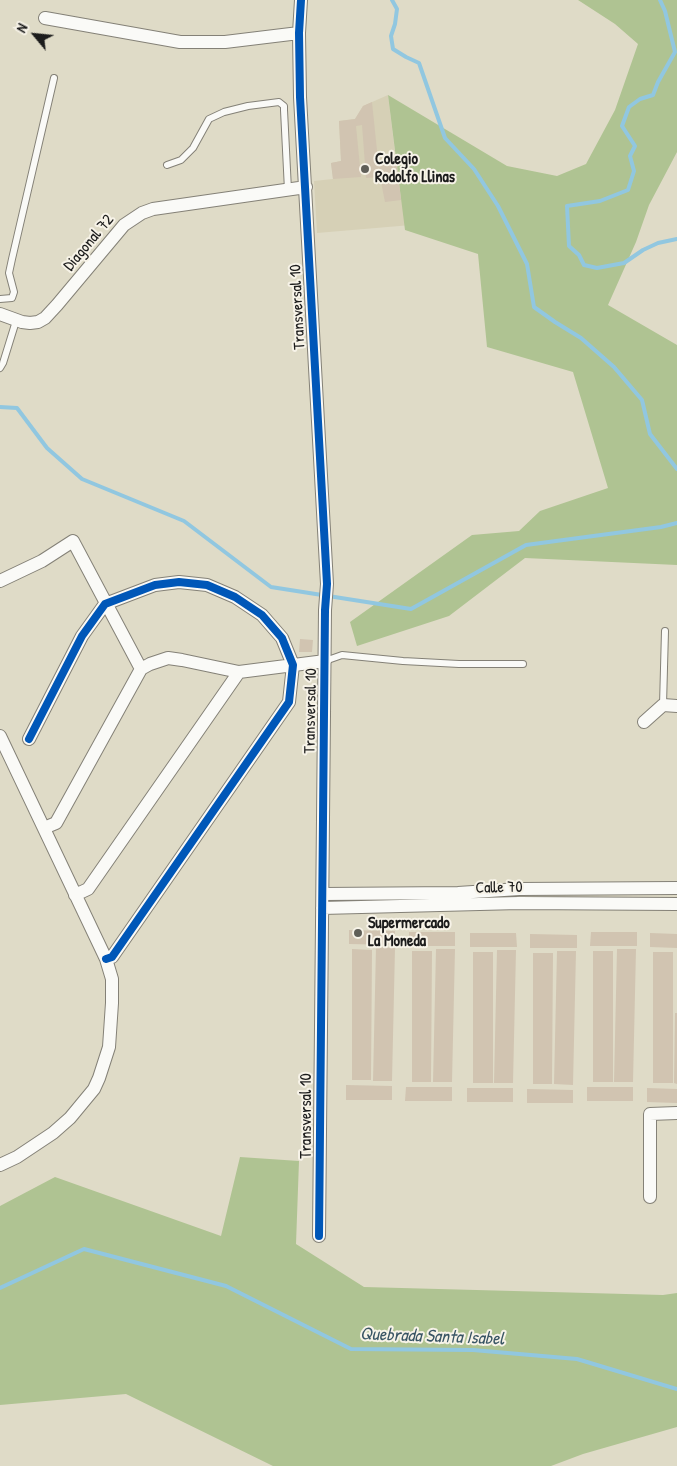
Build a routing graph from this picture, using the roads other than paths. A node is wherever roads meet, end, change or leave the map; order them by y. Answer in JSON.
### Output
{"nodes":[{"id":1,"x":301,"y":0,"type":"edge"},
{"id":2,"x":44,"y":18,"type":"dead end"},
{"id":3,"x":299,"y":33,"type":"junction"},
{"id":4,"x":54,"y":78,"type":"dead end"},
{"id":5,"x":167,"y":165,"type":"dead end"},
{"id":6,"x":306,"y":187,"type":"junction"},
{"id":7,"x":288,"y":190,"type":"junction"},
{"id":8,"x":0,"y":299,"type":"edge"},
{"id":9,"x":0,"y":314,"type":"edge"},
{"id":10,"x":16,"y":321,"type":"junction"},
{"id":11,"x":0,"y":368,"type":"edge"},
{"id":12,"x":0,"y":581,"type":"edge"},
{"id":13,"x":105,"y":604,"type":"junction"},
{"id":14,"x":665,"y":631,"type":"dead end"},
{"id":15,"x":325,"y":661,"type":"junction"},
{"id":16,"x":523,"y":664,"type":"dead end"},
{"id":17,"x":293,"y":665,"type":"junction"},
{"id":18,"x":141,"y":669,"type":"junction"},
{"id":19,"x":239,"y":672,"type":"junction"},
{"id":20,"x":663,"y":706,"type":"junction"},
{"id":21,"x":677,"y":706,"type":"edge"},
{"id":22,"x":644,"y":722,"type":"dead end"},
{"id":23,"x":0,"y":736,"type":"edge"},
{"id":24,"x":29,"y":740,"type":"dead end"},
{"id":25,"x":44,"y":828,"type":"junction"},
{"id":26,"x":677,"y":888,"type":"edge"},
{"id":27,"x":323,"y":894,"type":"junction"},
{"id":28,"x":75,"y":895,"type":"junction"},
{"id":29,"x":677,"y":904,"type":"edge"},
{"id":30,"x":322,"y":908,"type":"junction"},
{"id":31,"x":106,"y":959,"type":"junction"},
{"id":32,"x":677,"y":1113,"type":"edge"},
{"id":33,"x":0,"y":1165,"type":"edge"},
{"id":34,"x":650,"y":1197,"type":"dead end"},
{"id":35,"x":319,"y":1236,"type":"dead end"}],
"edges":[{"from":1,"to":3,"type":"street","name":"Transversal 10"},
{"from":2,"to":3,"type":"street"},
{"from":3,"to":6,"type":"street","name":"Transversal 10"},
{"from":4,"to":8,"type":"lane"},
{"from":5,"to":7,"type":"lane"},
{"from":6,"to":7,"type":"street","name":"Diagonal 72"},
{"from":6,"to":15,"type":"street","name":"Transversal 10"},
{"from":7,"to":10,"type":"street","name":"Diagonal 72"},
{"from":9,"to":10,"type":"street","name":"Diagonal 72"},
{"from":10,"to":11,"type":"lane"},
{"from":12,"to":13,"type":"street"},
{"from":13,"to":17,"type":"street"},
{"from":13,"to":18,"type":"street"},
{"from":13,"to":24,"type":"street"},
{"from":14,"to":20,"type":"lane"},
{"from":15,"to":16,"type":"lane"},
{"from":15,"to":17,"type":"street"},
{"from":15,"to":27,"type":"street","name":"Transversal 10"},
{"from":17,"to":19,"type":"street"},
{"from":17,"to":31,"type":"street"},
{"from":18,"to":19,"type":"street"},
{"from":18,"to":25,"type":"street"},
{"from":19,"to":28,"type":"street"},
{"from":20,"to":21,"type":"street"},
{"from":20,"to":22,"type":"street"},
{"from":23,"to":25,"type":"street"},
{"from":25,"to":28,"type":"street"},
{"from":26,"to":27,"type":"street","name":"Calle 70"},
{"from":27,"to":30,"type":"street","name":"Transversal 10"},
{"from":28,"to":31,"type":"street"},
{"from":29,"to":30,"type":"street","name":"Calle 70"},
{"from":30,"to":35,"type":"street","name":"Transversal 10"},
{"from":31,"to":33,"type":"street"},
{"from":32,"to":34,"type":"street"}]}
